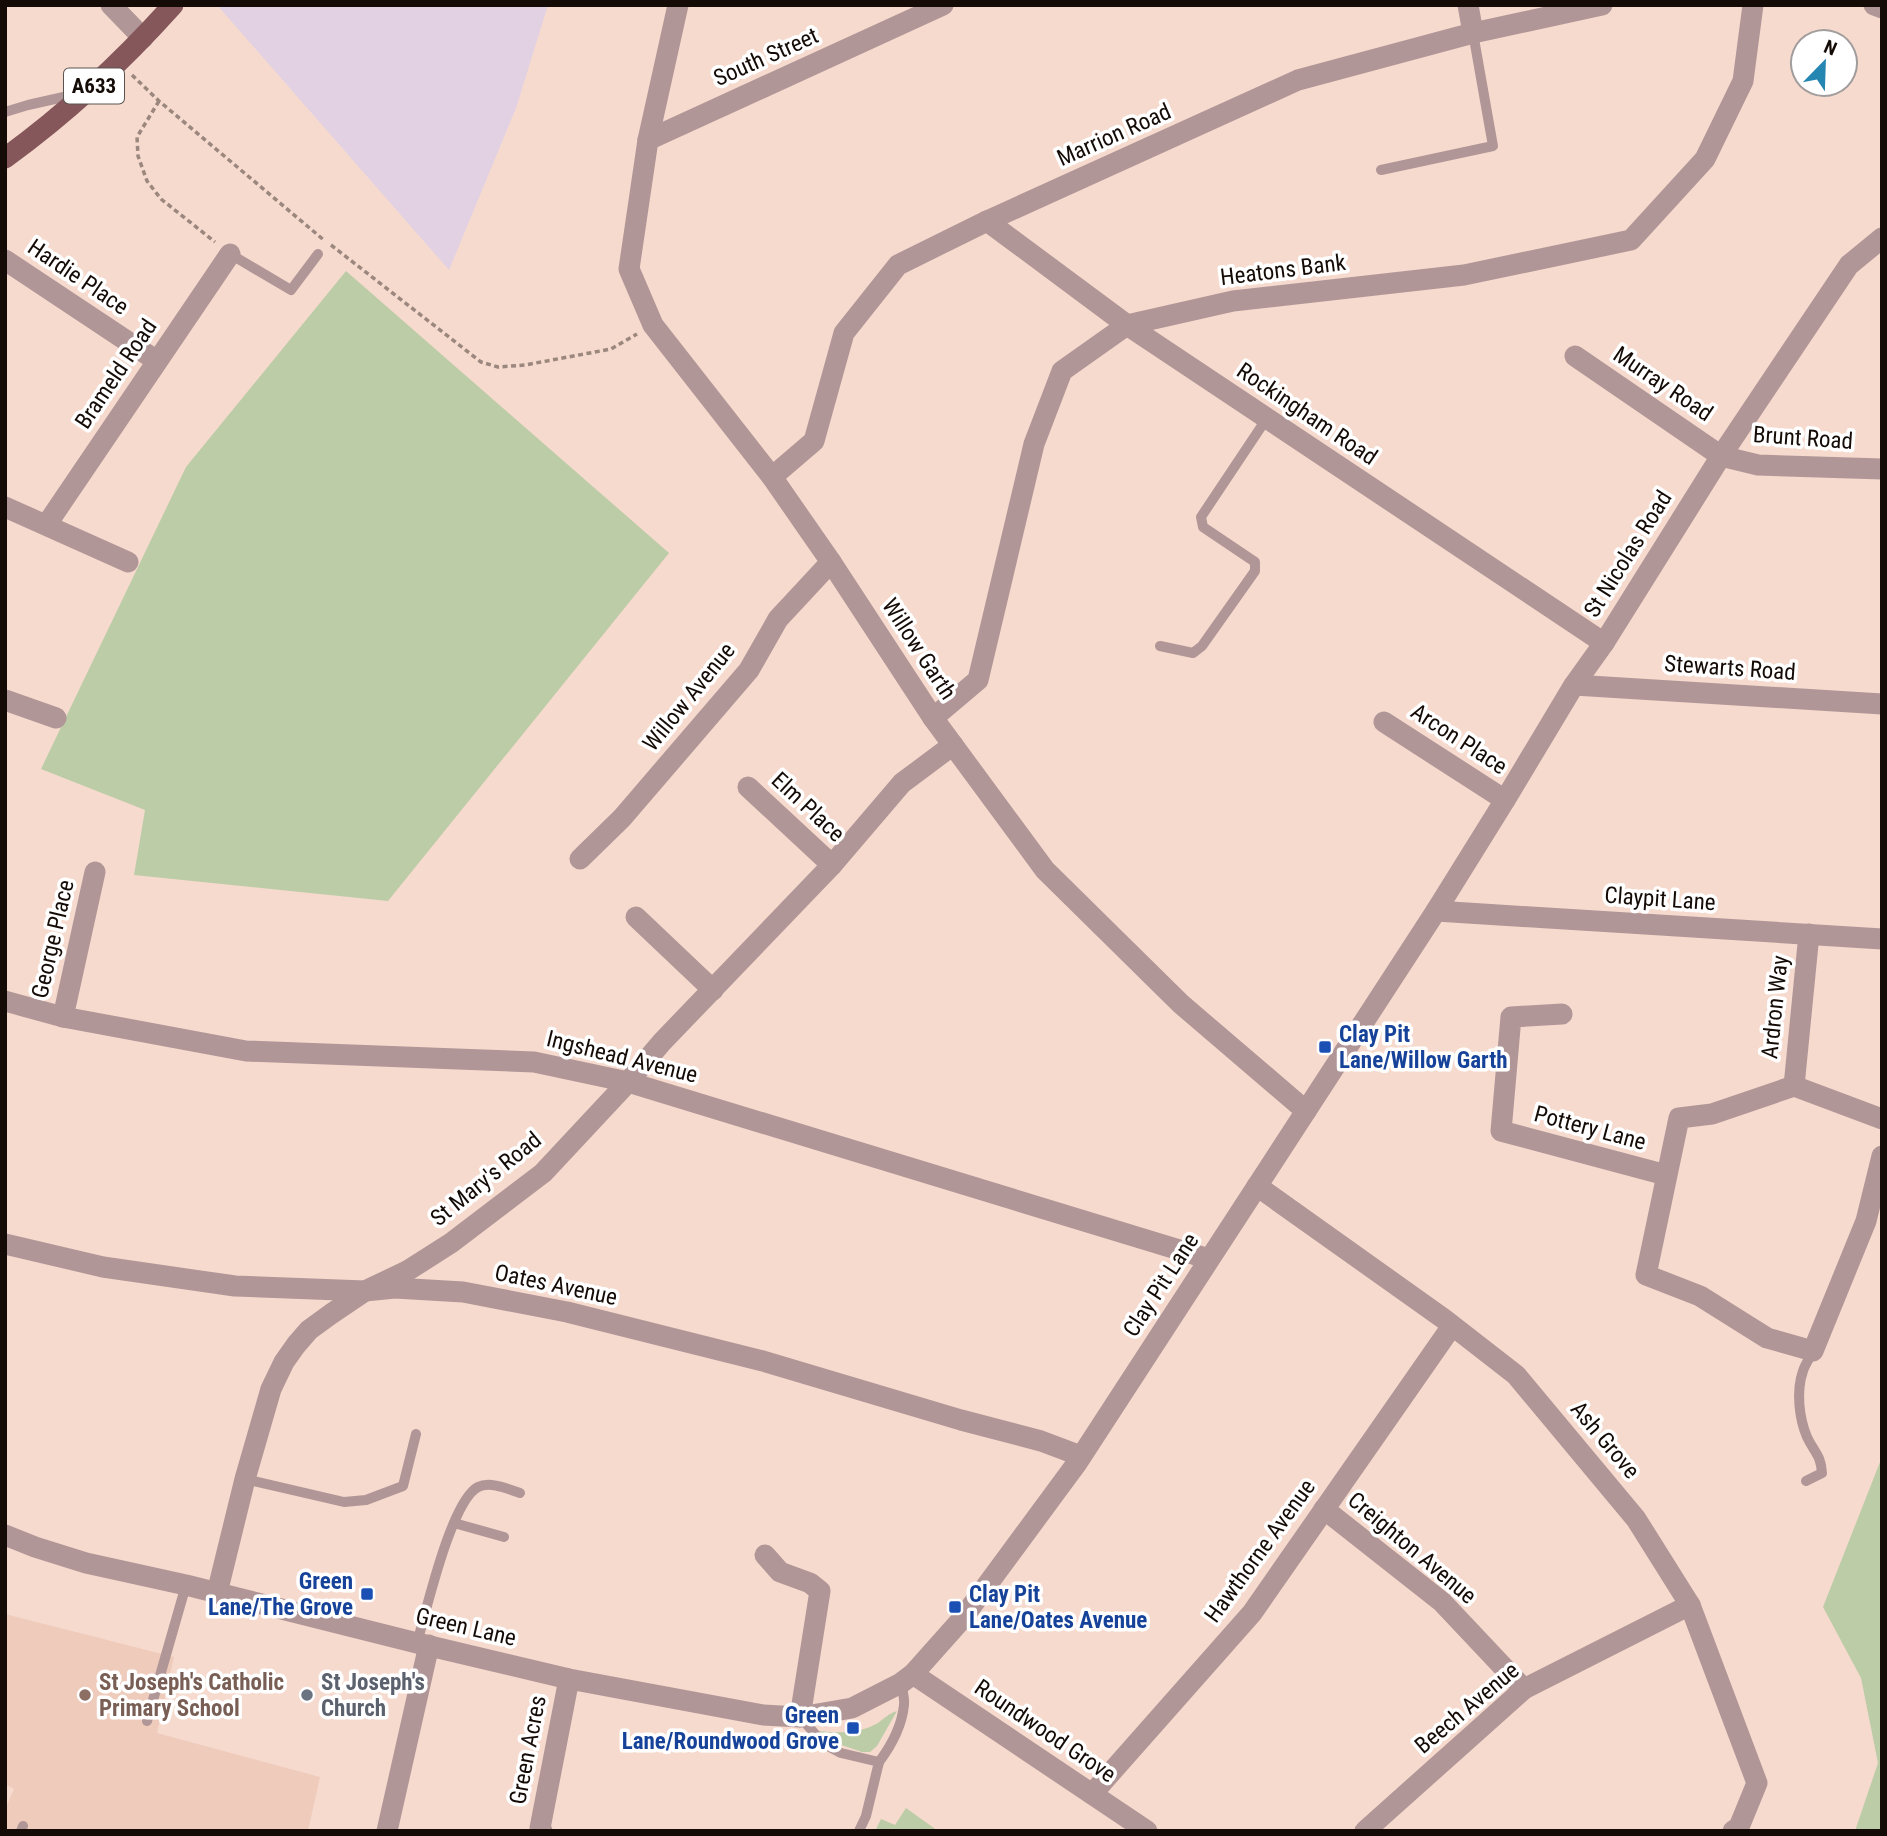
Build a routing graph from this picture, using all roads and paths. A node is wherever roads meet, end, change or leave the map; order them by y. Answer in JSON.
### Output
{"nodes":[{"id":1,"x":111,"y":5,"type":"edge"},
{"id":2,"x":173,"y":5,"type":"edge"},
{"id":3,"x":678,"y":5,"type":"edge"},
{"id":4,"x":943,"y":5,"type":"edge"},
{"id":5,"x":1468,"y":5,"type":"edge"},
{"id":6,"x":1602,"y":5,"type":"edge"},
{"id":7,"x":1753,"y":5,"type":"edge"},
{"id":8,"x":1874,"y":5,"type":"edge"},
{"id":9,"x":1882,"y":8,"type":"edge"},
{"id":10,"x":1473,"y":33,"type":"junction"},
{"id":11,"x":143,"y":38,"type":"junction"},
{"id":12,"x":120,"y":62,"type":"junction"},
{"id":13,"x":87,"y":92,"type":"junction"},
{"id":14,"x":159,"y":102,"type":"junction"},
{"id":15,"x":5,"y":112,"type":"edge"},
{"id":16,"x":649,"y":140,"type":"junction"},
{"id":17,"x":5,"y":158,"type":"edge"},
{"id":18,"x":1381,"y":170,"type":"dead end"},
{"id":19,"x":987,"y":221,"type":"junction"},
{"id":20,"x":1882,"y":237,"type":"edge"},
{"id":21,"x":327,"y":242,"type":"junction"},
{"id":22,"x":230,"y":254,"type":"junction"},
{"id":23,"x":318,"y":254,"type":"joint"},
{"id":24,"x":5,"y":260,"type":"edge"},
{"id":25,"x":653,"y":325,"type":"junction"},
{"id":26,"x":1127,"y":325,"type":"junction"},
{"id":27,"x":1575,"y":356,"type":"dead end"},
{"id":28,"x":157,"y":361,"type":"junction"},
{"id":29,"x":1267,"y":418,"type":"junction"},
{"id":30,"x":1721,"y":456,"type":"junction"},
{"id":31,"x":1882,"y":469,"type":"edge"},
{"id":32,"x":772,"y":477,"type":"junction"},
{"id":33,"x":5,"y":506,"type":"edge"},
{"id":34,"x":47,"y":524,"type":"junction"},
{"id":35,"x":128,"y":562,"type":"dead end"},
{"id":36,"x":831,"y":562,"type":"junction"},
{"id":37,"x":1604,"y":643,"type":"junction"},
{"id":38,"x":1160,"y":646,"type":"dead end"},
{"id":39,"x":1574,"y":685,"type":"junction"},
{"id":40,"x":5,"y":700,"type":"edge"},
{"id":41,"x":1882,"y":704,"type":"edge"},
{"id":42,"x":56,"y":718,"type":"dead end"},
{"id":43,"x":933,"y":719,"type":"junction"},
{"id":44,"x":1384,"y":722,"type":"dead end"},
{"id":45,"x":953,"y":745,"type":"junction"},
{"id":46,"x":748,"y":787,"type":"dead end"},
{"id":47,"x":1505,"y":800,"type":"junction"},
{"id":48,"x":580,"y":859,"type":"dead end"},
{"id":49,"x":832,"y":865,"type":"junction"},
{"id":50,"x":95,"y":872,"type":"dead end"},
{"id":51,"x":1436,"y":911,"type":"junction"},
{"id":52,"x":636,"y":917,"type":"dead end"},
{"id":53,"x":1809,"y":934,"type":"junction"},
{"id":54,"x":1882,"y":939,"type":"edge"},
{"id":55,"x":713,"y":990,"type":"junction"},
{"id":56,"x":5,"y":1001,"type":"edge"},
{"id":57,"x":1562,"y":1014,"type":"dead end"},
{"id":58,"x":63,"y":1017,"type":"junction"},
{"id":59,"x":628,"y":1082,"type":"junction"},
{"id":60,"x":1794,"y":1086,"type":"junction"},
{"id":61,"x":1306,"y":1111,"type":"junction"},
{"id":62,"x":1882,"y":1119,"type":"edge"},
{"id":63,"x":1882,"y":1156,"type":"edge"},
{"id":64,"x":1666,"y":1175,"type":"junction"},
{"id":65,"x":1257,"y":1186,"type":"junction"},
{"id":66,"x":5,"y":1244,"type":"edge"},
{"id":67,"x":1209,"y":1259,"type":"junction"},
{"id":68,"x":365,"y":1291,"type":"junction"},
{"id":69,"x":1452,"y":1326,"type":"junction"},
{"id":70,"x":1813,"y":1351,"type":"junction"},
{"id":71,"x":416,"y":1434,"type":"dead end"},
{"id":72,"x":1081,"y":1456,"type":"junction"},
{"id":73,"x":244,"y":1479,"type":"junction"},
{"id":74,"x":1805,"y":1481,"type":"dead end"},
{"id":75,"x":520,"y":1493,"type":"dead end"},
{"id":76,"x":1324,"y":1509,"type":"junction"},
{"id":77,"x":454,"y":1524,"type":"junction"},
{"id":78,"x":5,"y":1535,"type":"edge"},
{"id":79,"x":505,"y":1536,"type":"dead end"},
{"id":80,"x":765,"y":1555,"type":"dead end"},
{"id":81,"x":186,"y":1585,"type":"junction"},
{"id":82,"x":217,"y":1593,"type":"junction"},
{"id":83,"x":1690,"y":1605,"type":"junction"},
{"id":84,"x":423,"y":1644,"type":"junction"},
{"id":85,"x":569,"y":1679,"type":"junction"},
{"id":86,"x":907,"y":1679,"type":"junction"},
{"id":87,"x":1524,"y":1689,"type":"junction"},
{"id":88,"x":800,"y":1717,"type":"junction"},
{"id":89,"x":147,"y":1721,"type":"dead end"},
{"id":90,"x":879,"y":1762,"type":"junction"},
{"id":91,"x":1092,"y":1794,"type":"junction"},
{"id":92,"x":387,"y":1831,"type":"edge"},
{"id":93,"x":541,"y":1831,"type":"edge"},
{"id":94,"x":859,"y":1831,"type":"edge"},
{"id":95,"x":1147,"y":1831,"type":"edge"},
{"id":96,"x":1365,"y":1831,"type":"edge"},
{"id":97,"x":1733,"y":1831,"type":"edge"}],
"edges":[{"from":1,"to":11,"type":"street"},
{"from":2,"to":11,"type":"main road","number":"A633"},
{"from":3,"to":16,"type":"street","name":"Willow Garth"},
{"from":4,"to":16,"type":"street","name":"South Street"},
{"from":5,"to":10,"type":"street"},
{"from":6,"to":10,"type":"street","name":"Marrion Road"},
{"from":7,"to":26,"type":"street","name":"Heatons Bank"},
{"from":8,"to":9,"type":"street"},
{"from":10,"to":18,"type":"lane"},
{"from":10,"to":19,"type":"street","name":"Marrion Road"},
{"from":11,"to":12,"type":"main road","number":"A633"},
{"from":12,"to":13,"type":"main road","number":"A633"},
{"from":12,"to":14,"type":"path"},
{"from":13,"to":15,"type":"lane"},
{"from":13,"to":17,"type":"main road","number":"A633"},
{"from":14,"to":21,"type":"path"},
{"from":14,"to":22,"type":"path"},
{"from":16,"to":25,"type":"street","name":"Willow Garth"},
{"from":19,"to":26,"type":"street","name":"Rockingham Road"},
{"from":19,"to":32,"type":"street","name":"Marrion Road"},
{"from":20,"to":30,"type":"street","name":"St Nicolas Road"},
{"from":21,"to":23,"type":"path"},
{"from":21,"to":25,"type":"path"},
{"from":22,"to":23,"type":"lane"},
{"from":22,"to":28,"type":"street","name":"Brameld Road"},
{"from":24,"to":28,"type":"street","name":"Hardie Place"},
{"from":25,"to":32,"type":"street","name":"Willow Garth"},
{"from":26,"to":29,"type":"street","name":"Rockingham Road"},
{"from":26,"to":43,"type":"street","name":"Heatons Bank"},
{"from":27,"to":30,"type":"street","name":"Murray Road"},
{"from":28,"to":34,"type":"street","name":"Brameld Road"},
{"from":29,"to":37,"type":"street","name":"Rockingham Road"},
{"from":29,"to":38,"type":"lane"},
{"from":30,"to":31,"type":"street","name":"Brunt Road"},
{"from":30,"to":37,"type":"street","name":"St Nicolas Road"},
{"from":32,"to":36,"type":"street","name":"Willow Garth"},
{"from":33,"to":34,"type":"street"},
{"from":34,"to":35,"type":"street"},
{"from":36,"to":43,"type":"street","name":"Willow Garth"},
{"from":36,"to":48,"type":"street","name":"Willow Avenue"},
{"from":37,"to":39,"type":"street","name":"St Nicolas Road"},
{"from":39,"to":41,"type":"street","name":"Stewarts Road"},
{"from":39,"to":47,"type":"street","name":"St Nicolas Road"},
{"from":40,"to":42,"type":"street"},
{"from":43,"to":45,"type":"street","name":"Willow Garth"},
{"from":44,"to":47,"type":"street","name":"Arcon Place"},
{"from":45,"to":49,"type":"street","name":"St Mary's Road"},
{"from":45,"to":61,"type":"street","name":"Willow Garth"},
{"from":46,"to":49,"type":"street","name":"Elm Place"},
{"from":47,"to":51,"type":"street","name":"St Nicolas Road"},
{"from":49,"to":55,"type":"street","name":"St Mary's Road"},
{"from":50,"to":58,"type":"street","name":"George Place"},
{"from":51,"to":53,"type":"street","name":"Claypit Lane"},
{"from":51,"to":61,"type":"street","name":"Clay Pit Lane"},
{"from":52,"to":55,"type":"street"},
{"from":53,"to":54,"type":"street","name":"Claypit Lane"},
{"from":53,"to":60,"type":"street","name":"Ardron Way"},
{"from":55,"to":59,"type":"street","name":"St Mary's Road"},
{"from":56,"to":58,"type":"street","name":"Ingshead Avenue"},
{"from":57,"to":64,"type":"street","name":"Pottery Lane"},
{"from":58,"to":59,"type":"street","name":"Ingshead Avenue"},
{"from":59,"to":67,"type":"street","name":"Ingshead Avenue"},
{"from":59,"to":68,"type":"street","name":"St Mary's Road"},
{"from":60,"to":62,"type":"street"},
{"from":60,"to":64,"type":"street"},
{"from":61,"to":65,"type":"street","name":"Clay Pit Lane"},
{"from":63,"to":70,"type":"street"},
{"from":64,"to":70,"type":"street"},
{"from":65,"to":67,"type":"street","name":"Clay Pit Lane"},
{"from":65,"to":69,"type":"street","name":"Ash Grove"},
{"from":66,"to":68,"type":"street","name":"Oates Avenue"},
{"from":67,"to":72,"type":"street","name":"Clay Pit Lane"},
{"from":68,"to":72,"type":"street","name":"Oates Avenue"},
{"from":68,"to":73,"type":"street","name":"St Mary's Road"},
{"from":69,"to":76,"type":"street","name":"Hawthorne Avenue"},
{"from":69,"to":83,"type":"street","name":"Ash Grove"},
{"from":70,"to":74,"type":"lane"},
{"from":71,"to":73,"type":"lane"},
{"from":72,"to":86,"type":"street","name":"Clay Pit Lane"},
{"from":73,"to":82,"type":"street","name":"St Mary's Road"},
{"from":75,"to":77,"type":"lane"},
{"from":76,"to":87,"type":"street","name":"Creighton Avenue"},
{"from":76,"to":91,"type":"street","name":"Hawthorne Avenue"},
{"from":77,"to":79,"type":"lane"},
{"from":77,"to":84,"type":"lane"},
{"from":78,"to":81,"type":"street","name":"Green Lane"},
{"from":80,"to":88,"type":"street"},
{"from":81,"to":82,"type":"street","name":"Green Lane"},
{"from":81,"to":89,"type":"lane"},
{"from":82,"to":84,"type":"street","name":"Green Lane"},
{"from":83,"to":87,"type":"street","name":"Beech Avenue"},
{"from":83,"to":97,"type":"street","name":"Ash Grove"},
{"from":84,"to":85,"type":"street","name":"Green Lane"},
{"from":84,"to":92,"type":"street"},
{"from":85,"to":88,"type":"street","name":"Green Lane"},
{"from":85,"to":93,"type":"street","name":"Green Acres"},
{"from":86,"to":88,"type":"street","name":"Green Lane"},
{"from":86,"to":90,"type":"lane"},
{"from":86,"to":91,"type":"street","name":"Roundwood Grove"},
{"from":87,"to":96,"type":"street","name":"Beech Avenue"},
{"from":88,"to":90,"type":"lane"},
{"from":90,"to":94,"type":"lane"},
{"from":91,"to":95,"type":"street","name":"Roundwood Grove"}]}
